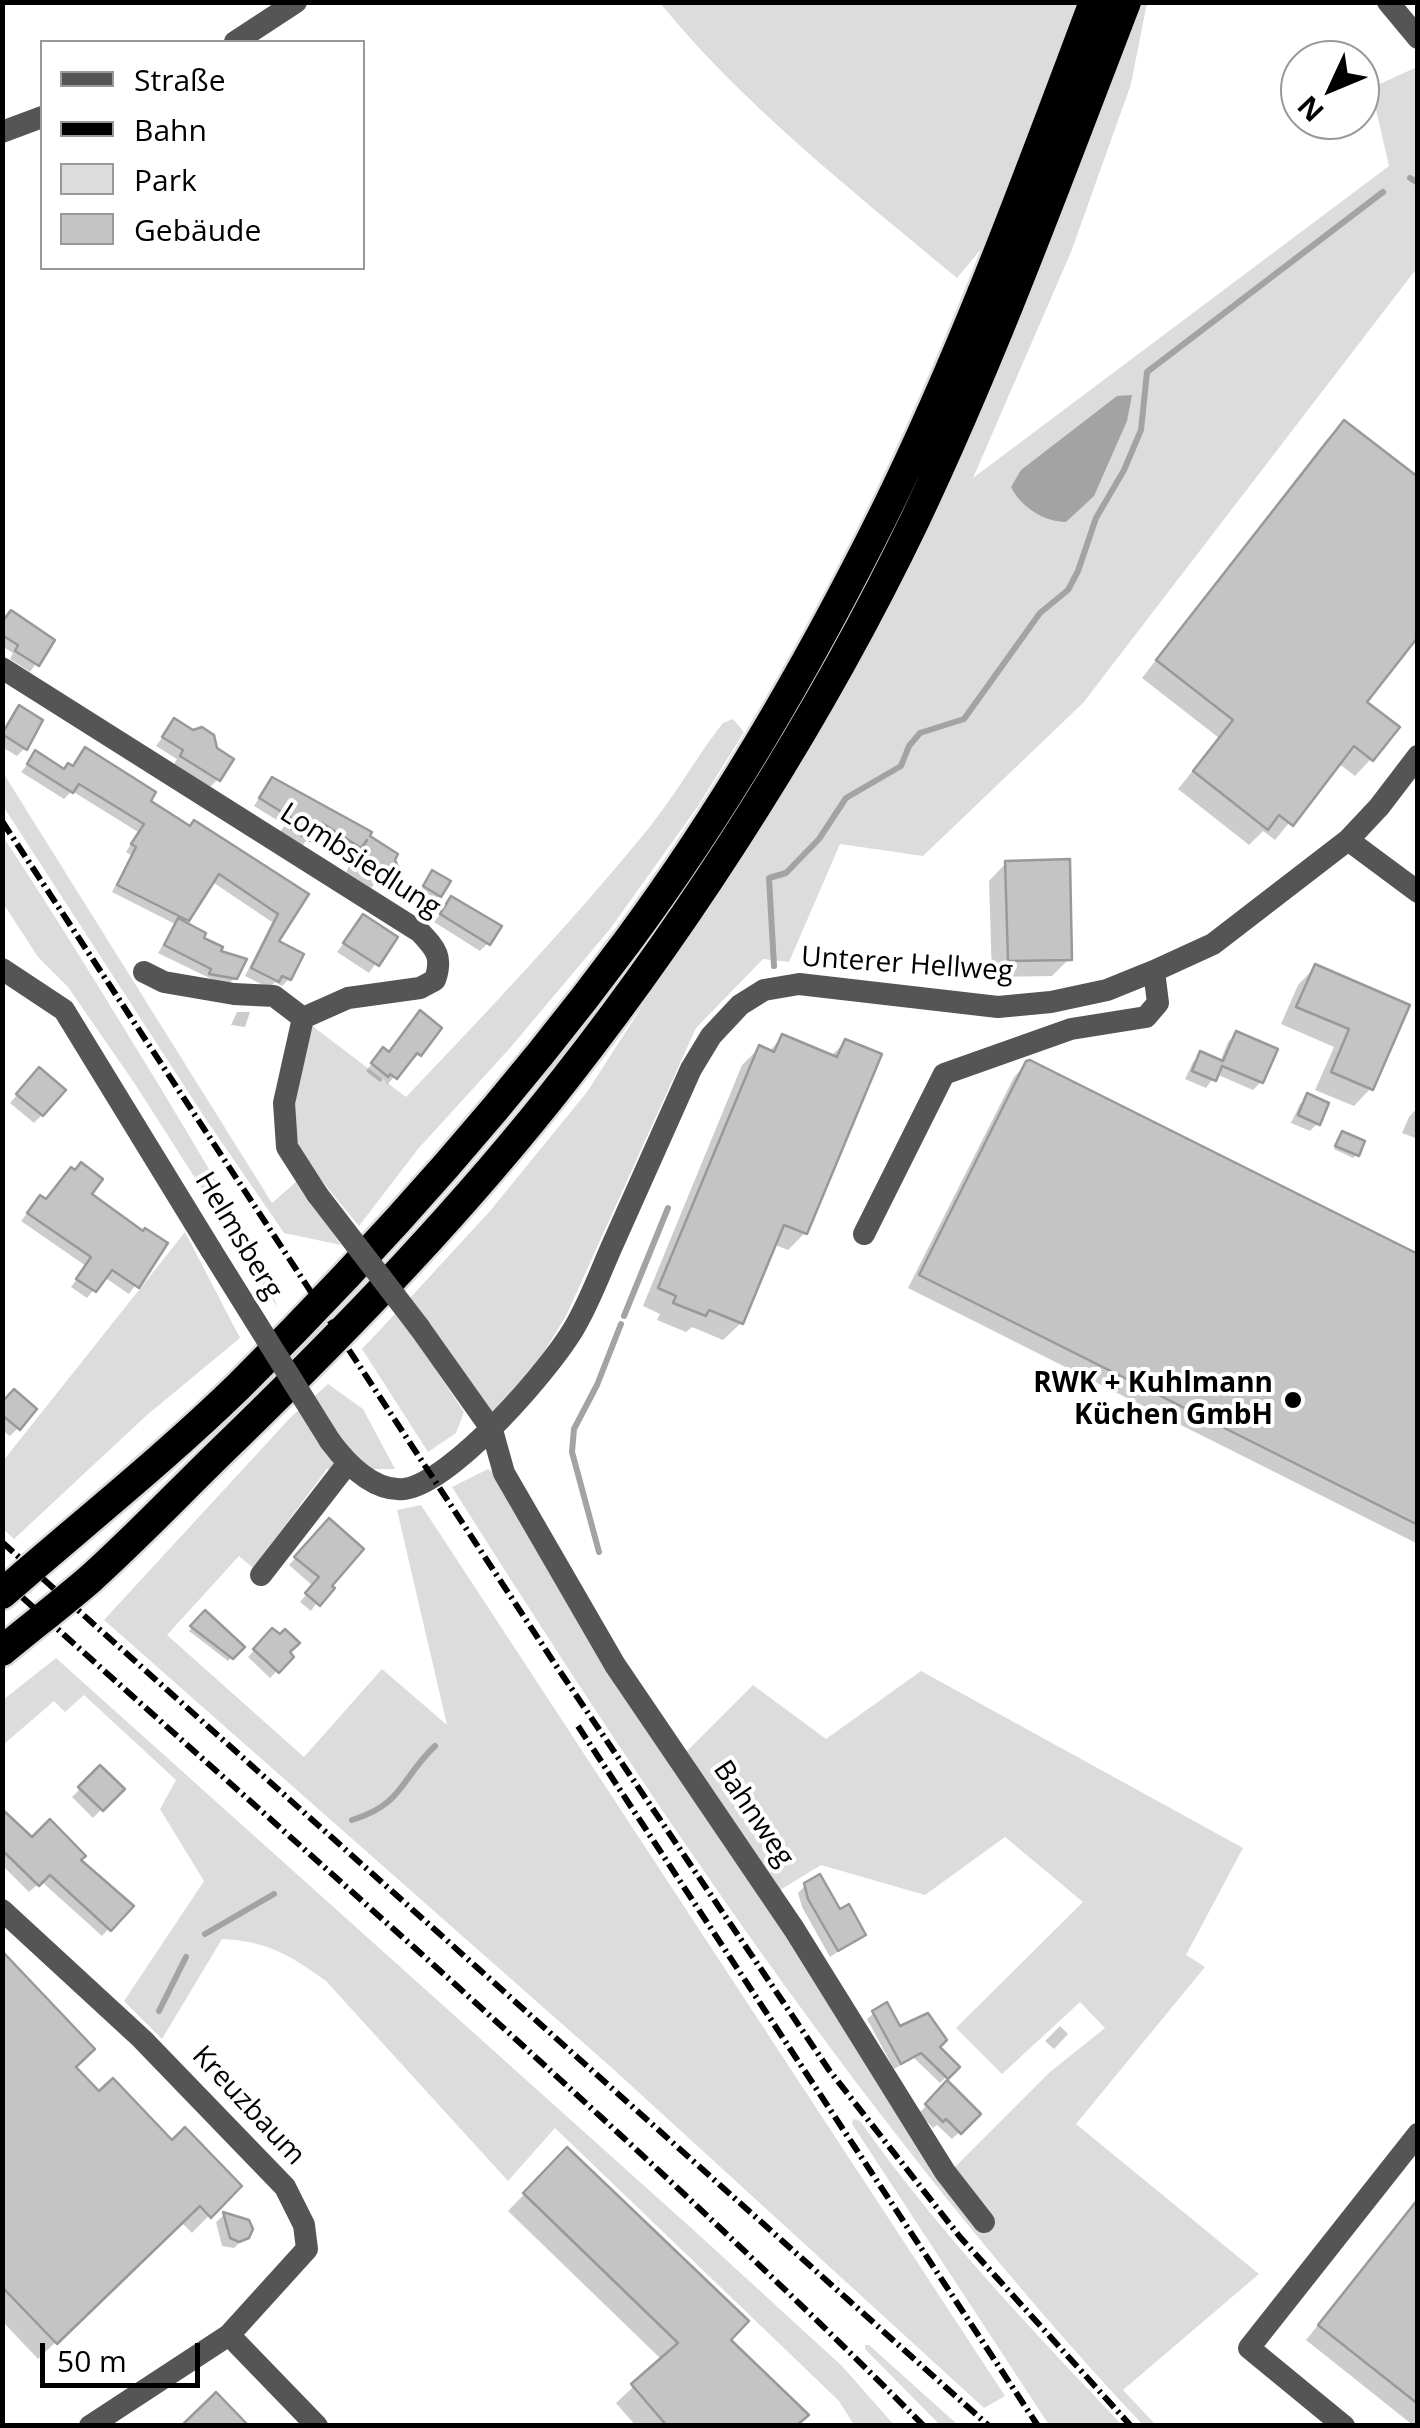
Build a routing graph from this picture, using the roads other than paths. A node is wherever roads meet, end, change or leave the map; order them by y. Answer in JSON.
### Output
{"nodes":[{"id":1,"x":296,"y":2,"type":"edge"},
{"id":2,"x":1094,"y":2,"type":"edge"},
{"id":3,"x":1126,"y":2,"type":"edge"},
{"id":4,"x":1388,"y":2,"type":"edge"},
{"id":5,"x":1418,"y":38,"type":"edge"},
{"id":6,"x":238,"y":40,"type":"edge"},
{"id":7,"x":40,"y":118,"type":"edge"},
{"id":8,"x":2,"y":132,"type":"edge"},
{"id":9,"x":2,"y":668,"type":"edge"},
{"id":10,"x":1418,"y":756,"type":"edge"},
{"id":11,"x":1348,"y":840,"type":"junction"},
{"id":12,"x":1418,"y":892,"type":"edge"},
{"id":13,"x":2,"y":969,"type":"edge"},
{"id":14,"x":1154,"y":971,"type":"junction"},
{"id":15,"x":144,"y":972,"type":"dead end"},
{"id":16,"x":303,"y":1018,"type":"junction"},
{"id":17,"x":864,"y":1234,"type":"dead end"},
{"id":18,"x":492,"y":1430,"type":"junction"},
{"id":19,"x":348,"y":1463,"type":"junction"},
{"id":20,"x":442,"y":1470,"type":"joint"},
{"id":21,"x":261,"y":1574,"type":"dead end"},
{"id":22,"x":2,"y":1594,"type":"edge"},
{"id":23,"x":2,"y":1651,"type":"edge"},
{"id":24,"x":2,"y":1910,"type":"edge"},
{"id":25,"x":1418,"y":2134,"type":"edge"},
{"id":26,"x":984,"y":2222,"type":"dead end"},
{"id":27,"x":229,"y":2335,"type":"junction"},
{"id":28,"x":97,"y":2424,"type":"edge"},
{"id":29,"x":317,"y":2426,"type":"edge"},
{"id":30,"x":1344,"y":2426,"type":"edge"}],
"edges":[{"from":1,"to":6,"type":"street"},
{"from":2,"to":22,"type":"highway"},
{"from":3,"to":23,"type":"highway"},
{"from":4,"to":5,"type":"street"},
{"from":7,"to":8,"type":"street"},
{"from":9,"to":16,"type":"street","name":"Lombsiedlung"},
{"from":10,"to":11,"type":"street","name":"Unterer Hellweg"},
{"from":11,"to":12,"type":"street"},
{"from":11,"to":14,"type":"street","name":"Unterer Hellweg"},
{"from":13,"to":19,"type":"street","name":"Helmsberg","bridge":true},
{"from":14,"to":17,"type":"street"},
{"from":14,"to":18,"type":"street","name":"Unterer Hellweg"},
{"from":15,"to":16,"type":"street"},
{"from":16,"to":18,"type":"street","bridge":true},
{"from":18,"to":20,"type":"street","name":"Unterer Hellweg"},
{"from":18,"to":26,"type":"street","name":"Bahnweg"},
{"from":19,"to":20,"type":"street","name":"Helmsberg"},
{"from":19,"to":21,"type":"street"},
{"from":24,"to":27,"type":"street","name":"Kreuzbaum"},
{"from":25,"to":30,"type":"street"},
{"from":27,"to":28,"type":"street","name":"Kreuzbaum"},
{"from":27,"to":29,"type":"street"}]}
